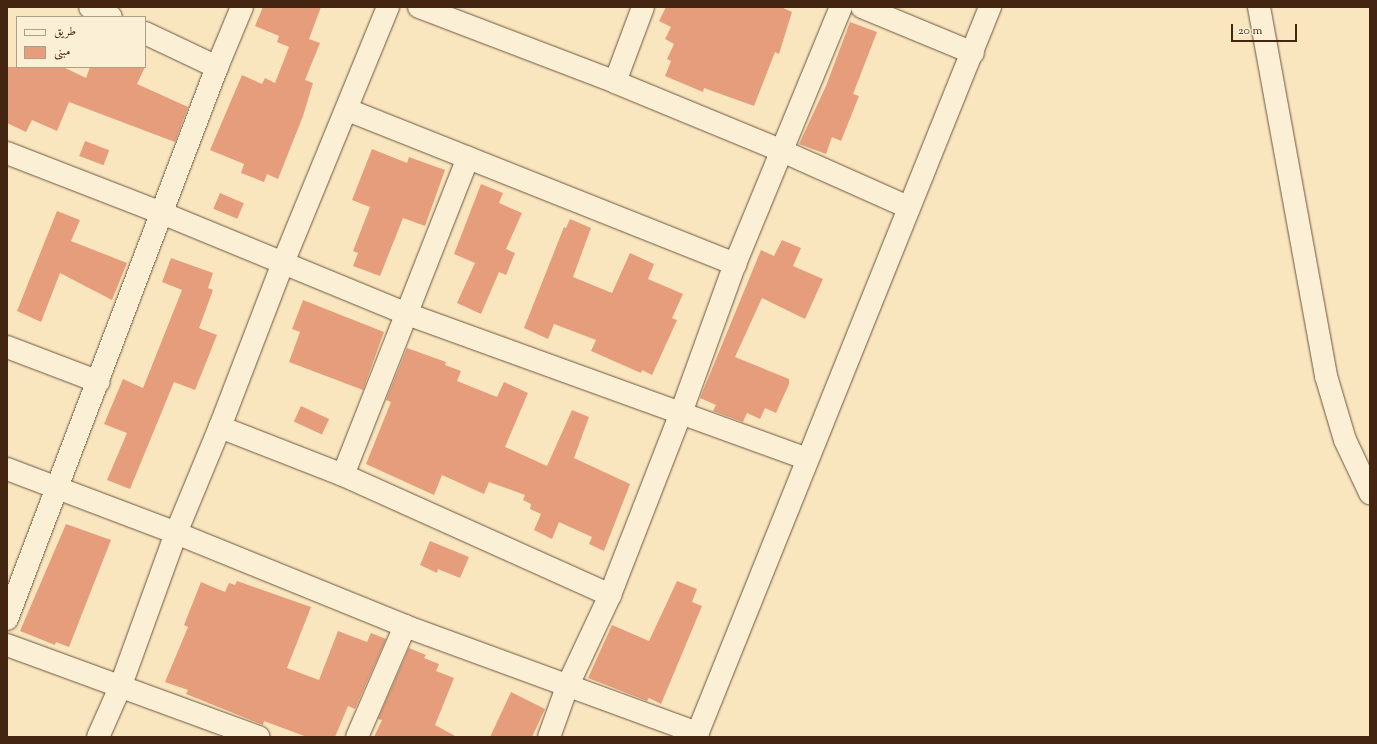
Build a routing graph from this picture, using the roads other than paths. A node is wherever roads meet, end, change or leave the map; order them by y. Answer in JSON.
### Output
{"nodes":[{"id":1,"x":90,"y":7,"type":"edge"},
{"id":2,"x":242,"y":7,"type":"edge"},
{"id":3,"x":388,"y":7,"type":"edge"},
{"id":4,"x":419,"y":7,"type":"edge"},
{"id":5,"x":643,"y":7,"type":"edge"},
{"id":6,"x":841,"y":7,"type":"edge"},
{"id":7,"x":862,"y":7,"type":"edge"},
{"id":8,"x":990,"y":7,"type":"edge"},
{"id":9,"x":1259,"y":7,"type":"edge"},
{"id":10,"x":109,"y":16,"type":"edge"},
{"id":11,"x":146,"y":33,"type":"edge"},
{"id":12,"x":972,"y":53,"type":"junction"},
{"id":13,"x":216,"y":67,"type":"junction"},
{"id":14,"x":615,"y":82,"type":"junction"},
{"id":15,"x":348,"y":110,"type":"junction"},
{"id":16,"x":782,"y":150,"type":"junction"},
{"id":17,"x":7,"y":153,"type":"edge"},
{"id":18,"x":468,"y":158,"type":"junction"},
{"id":19,"x":908,"y":207,"type":"junction"},
{"id":20,"x":162,"y":213,"type":"junction"},
{"id":21,"x":283,"y":263,"type":"junction"},
{"id":22,"x":735,"y":264,"type":"junction"},
{"id":23,"x":407,"y":314,"type":"junction"},
{"id":24,"x":7,"y":347,"type":"edge"},
{"id":25,"x":99,"y":382,"type":"junction"},
{"id":26,"x":681,"y":413,"type":"junction"},
{"id":27,"x":220,"y":427,"type":"junction"},
{"id":28,"x":808,"y":459,"type":"junction"},
{"id":29,"x":7,"y":469,"type":"edge"},
{"id":30,"x":343,"y":475,"type":"junction"},
{"id":31,"x":58,"y":488,"type":"junction"},
{"id":32,"x":1370,"y":493,"type":"edge"},
{"id":33,"x":176,"y":533,"type":"junction"},
{"id":34,"x":610,"y":595,"type":"junction"},
{"id":35,"x":7,"y":619,"type":"edge"},
{"id":36,"x":405,"y":626,"type":"junction"},
{"id":37,"x":7,"y":645,"type":"edge"},
{"id":38,"x":121,"y":685,"type":"junction"},
{"id":39,"x":567,"y":687,"type":"junction"},
{"id":40,"x":697,"y":735,"type":"edge"},
{"id":41,"x":98,"y":737,"type":"edge"},
{"id":42,"x":260,"y":737,"type":"edge"},
{"id":43,"x":357,"y":737,"type":"edge"},
{"id":44,"x":549,"y":737,"type":"edge"}],
"edges":[{"from":1,"to":10,"type":"street"},
{"from":2,"to":13,"type":"street"},
{"from":3,"to":15,"type":"street"},
{"from":4,"to":14,"type":"street"},
{"from":5,"to":14,"type":"street"},
{"from":6,"to":16,"type":"street"},
{"from":7,"to":12,"type":"street"},
{"from":8,"to":12,"type":"street"},
{"from":9,"to":32,"type":"street"},
{"from":11,"to":13,"type":"street"},
{"from":12,"to":19,"type":"street"},
{"from":13,"to":20,"type":"street"},
{"from":14,"to":16,"type":"street"},
{"from":15,"to":18,"type":"street"},
{"from":15,"to":21,"type":"street"},
{"from":16,"to":19,"type":"street"},
{"from":16,"to":22,"type":"street"},
{"from":17,"to":20,"type":"street"},
{"from":18,"to":22,"type":"street"},
{"from":18,"to":23,"type":"street"},
{"from":19,"to":28,"type":"street"},
{"from":20,"to":21,"type":"street"},
{"from":20,"to":25,"type":"street"},
{"from":21,"to":23,"type":"street"},
{"from":21,"to":27,"type":"street"},
{"from":22,"to":26,"type":"street"},
{"from":23,"to":26,"type":"street"},
{"from":23,"to":30,"type":"street"},
{"from":24,"to":25,"type":"street"},
{"from":25,"to":31,"type":"street"},
{"from":26,"to":28,"type":"street"},
{"from":26,"to":34,"type":"street"},
{"from":27,"to":30,"type":"street"},
{"from":27,"to":33,"type":"street"},
{"from":28,"to":40,"type":"street"},
{"from":29,"to":31,"type":"street"},
{"from":30,"to":34,"type":"street"},
{"from":31,"to":33,"type":"street"},
{"from":31,"to":35,"type":"street"},
{"from":33,"to":36,"type":"street"},
{"from":33,"to":38,"type":"street"},
{"from":34,"to":39,"type":"street"},
{"from":36,"to":39,"type":"street"},
{"from":36,"to":43,"type":"street"},
{"from":37,"to":38,"type":"street"},
{"from":38,"to":41,"type":"street"},
{"from":38,"to":42,"type":"street"},
{"from":39,"to":40,"type":"street"},
{"from":39,"to":44,"type":"street"}]}
